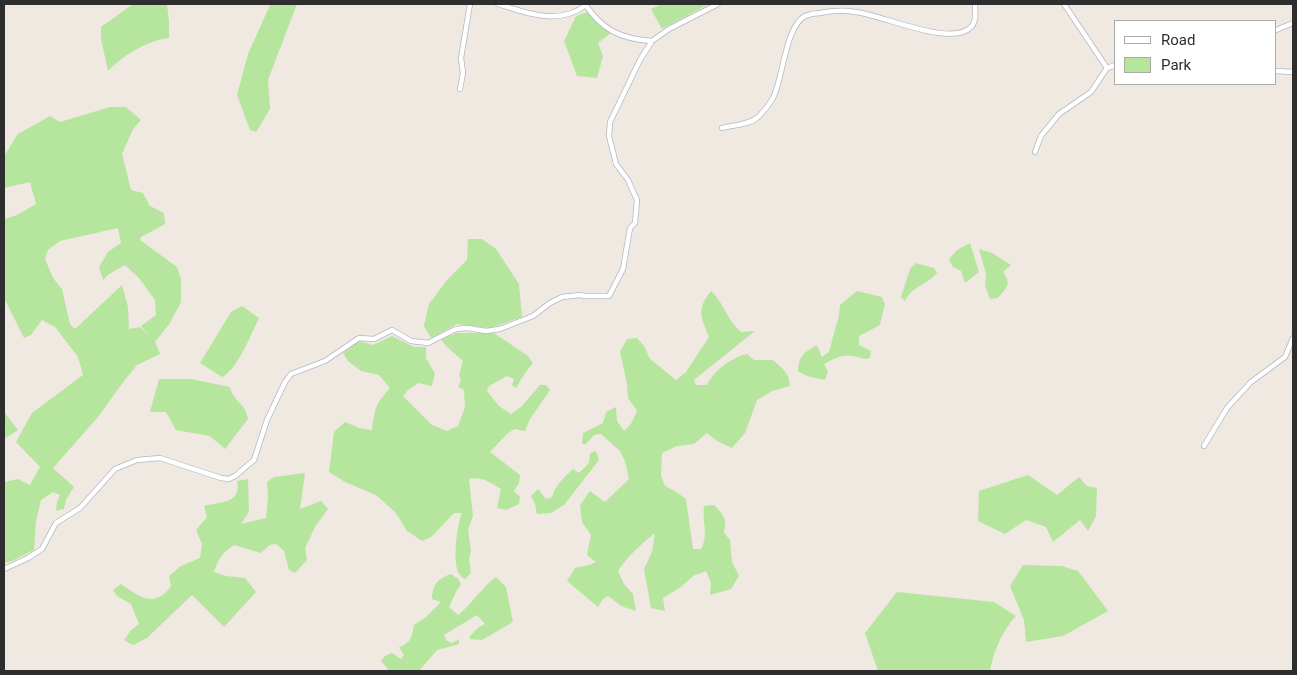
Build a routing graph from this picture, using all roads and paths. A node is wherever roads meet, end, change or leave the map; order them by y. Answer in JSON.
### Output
{"nodes":[{"id":1,"x":470,"y":4,"type":"edge"},
{"id":2,"x":498,"y":4,"type":"edge"},
{"id":3,"x":585,"y":4,"type":"edge"},
{"id":4,"x":718,"y":4,"type":"edge"},
{"id":5,"x":975,"y":4,"type":"edge"},
{"id":6,"x":1064,"y":4,"type":"edge"},
{"id":7,"x":1293,"y":23,"type":"edge"},
{"id":8,"x":1277,"y":30,"type":"edge"},
{"id":9,"x":652,"y":41,"type":"junction"},
{"id":10,"x":1114,"y":66,"type":"edge"},
{"id":11,"x":1107,"y":68,"type":"junction"},
{"id":12,"x":1277,"y":71,"type":"edge"},
{"id":13,"x":1293,"y":72,"type":"edge"},
{"id":14,"x":460,"y":89,"type":"dead end"},
{"id":15,"x":722,"y":128,"type":"dead end"},
{"id":16,"x":1035,"y":152,"type":"dead end"},
{"id":17,"x":1293,"y":338,"type":"edge"},
{"id":18,"x":1204,"y":446,"type":"dead end"},
{"id":19,"x":4,"y":569,"type":"edge"}],
"edges":[{"from":1,"to":14,"type":"street"},
{"from":2,"to":3,"type":"street"},
{"from":3,"to":9,"type":"street"},
{"from":4,"to":9,"type":"street"},
{"from":5,"to":15,"type":"street"},
{"from":6,"to":11,"type":"street"},
{"from":7,"to":8,"type":"street"},
{"from":9,"to":19,"type":"street"},
{"from":10,"to":11,"type":"street"},
{"from":11,"to":16,"type":"street"},
{"from":12,"to":13,"type":"street"},
{"from":17,"to":18,"type":"street"}]}
